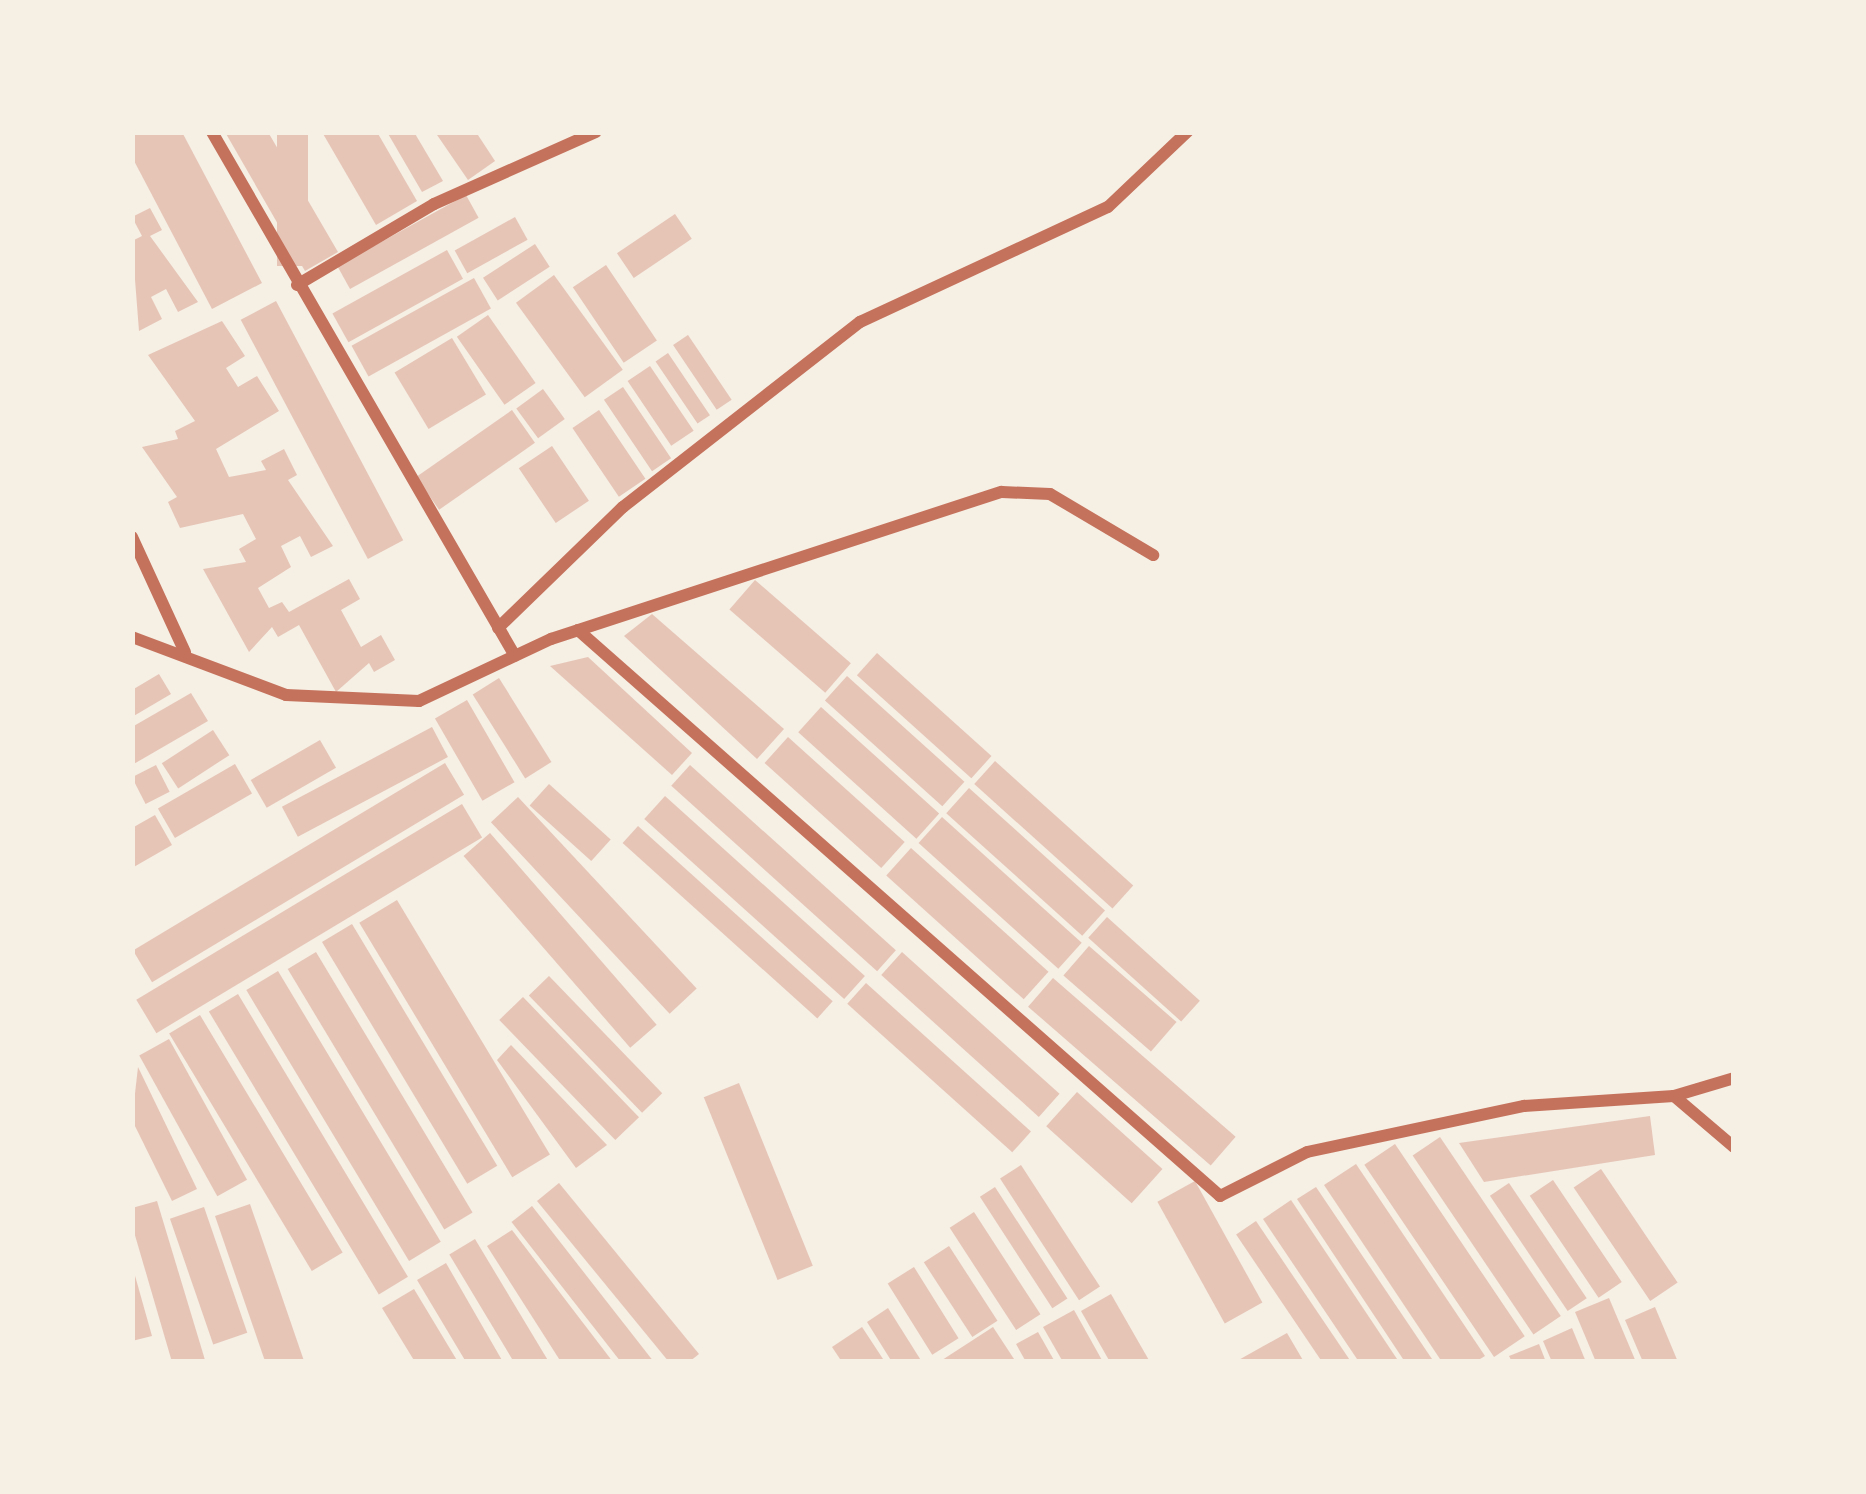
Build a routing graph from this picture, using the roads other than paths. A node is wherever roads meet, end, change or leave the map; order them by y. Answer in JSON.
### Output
{"nodes":[{"id":1,"x":212,"y":132,"type":"edge"},
{"id":2,"x":596,"y":132,"type":"edge"},
{"id":3,"x":1187,"y":132,"type":"edge"},
{"id":4,"x":296,"y":285,"type":"junction"},
{"id":5,"x":132,"y":538,"type":"edge"},
{"id":6,"x":1153,"y":555,"type":"dead end"},
{"id":7,"x":498,"y":628,"type":"junction"},
{"id":8,"x":578,"y":630,"type":"junction"},
{"id":9,"x":132,"y":637,"type":"edge"},
{"id":10,"x":185,"y":652,"type":"junction"},
{"id":11,"x":514,"y":656,"type":"junction"},
{"id":12,"x":1734,"y":1078,"type":"edge"},
{"id":13,"x":1674,"y":1096,"type":"junction"},
{"id":14,"x":1734,"y":1147,"type":"edge"}],
"edges":[{"from":1,"to":4,"type":"street"},
{"from":2,"to":4,"type":"street"},
{"from":3,"to":7,"type":"street"},
{"from":4,"to":7,"type":"street"},
{"from":5,"to":10,"type":"street"},
{"from":6,"to":8,"type":"street"},
{"from":7,"to":11,"type":"street"},
{"from":8,"to":11,"type":"street"},
{"from":8,"to":13,"type":"street"},
{"from":9,"to":10,"type":"street"},
{"from":10,"to":11,"type":"street"},
{"from":12,"to":13,"type":"street"},
{"from":13,"to":14,"type":"street"}]}
